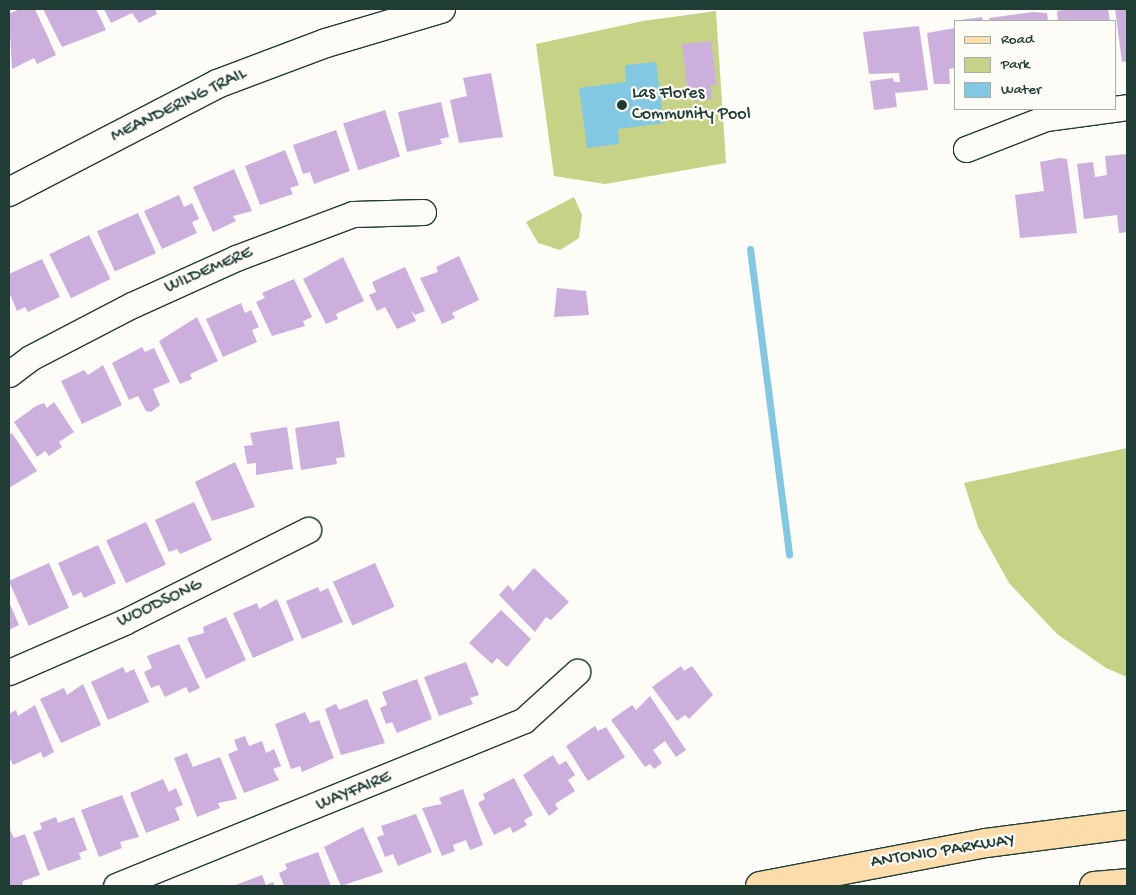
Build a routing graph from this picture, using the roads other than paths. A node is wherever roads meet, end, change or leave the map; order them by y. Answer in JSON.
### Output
{"nodes":[{"id":1,"x":441,"y":9,"type":"edge"},
{"id":2,"x":1111,"y":110,"type":"edge"},
{"id":3,"x":966,"y":149,"type":"dead end"},
{"id":4,"x":9,"y":192,"type":"edge"},
{"id":5,"x":423,"y":212,"type":"dead end"},
{"id":6,"x":9,"y":374,"type":"edge"},
{"id":7,"x":308,"y":530,"type":"dead end"},
{"id":8,"x":9,"y":672,"type":"edge"},
{"id":9,"x":577,"y":672,"type":"dead end"},
{"id":10,"x":1127,"y":826,"type":"edge"},
{"id":11,"x":1127,"y":883,"type":"edge"},
{"id":12,"x":116,"y":886,"type":"edge"},
{"id":13,"x":760,"y":886,"type":"edge"},
{"id":14,"x":1094,"y":886,"type":"edge"}],
"edges":[{"from":1,"to":4,"type":"street","name":"MEANDERING TRAIL"},
{"from":2,"to":3,"type":"street"},
{"from":5,"to":6,"type":"street","name":"WILDEMERE"},
{"from":7,"to":8,"type":"street","name":"WOODSONG"},
{"from":9,"to":12,"type":"street","name":"WAYFAIRE"},
{"from":10,"to":13,"type":"main road","name":"ANTONIO PARKWAY"},
{"from":11,"to":14,"type":"main road"}]}
